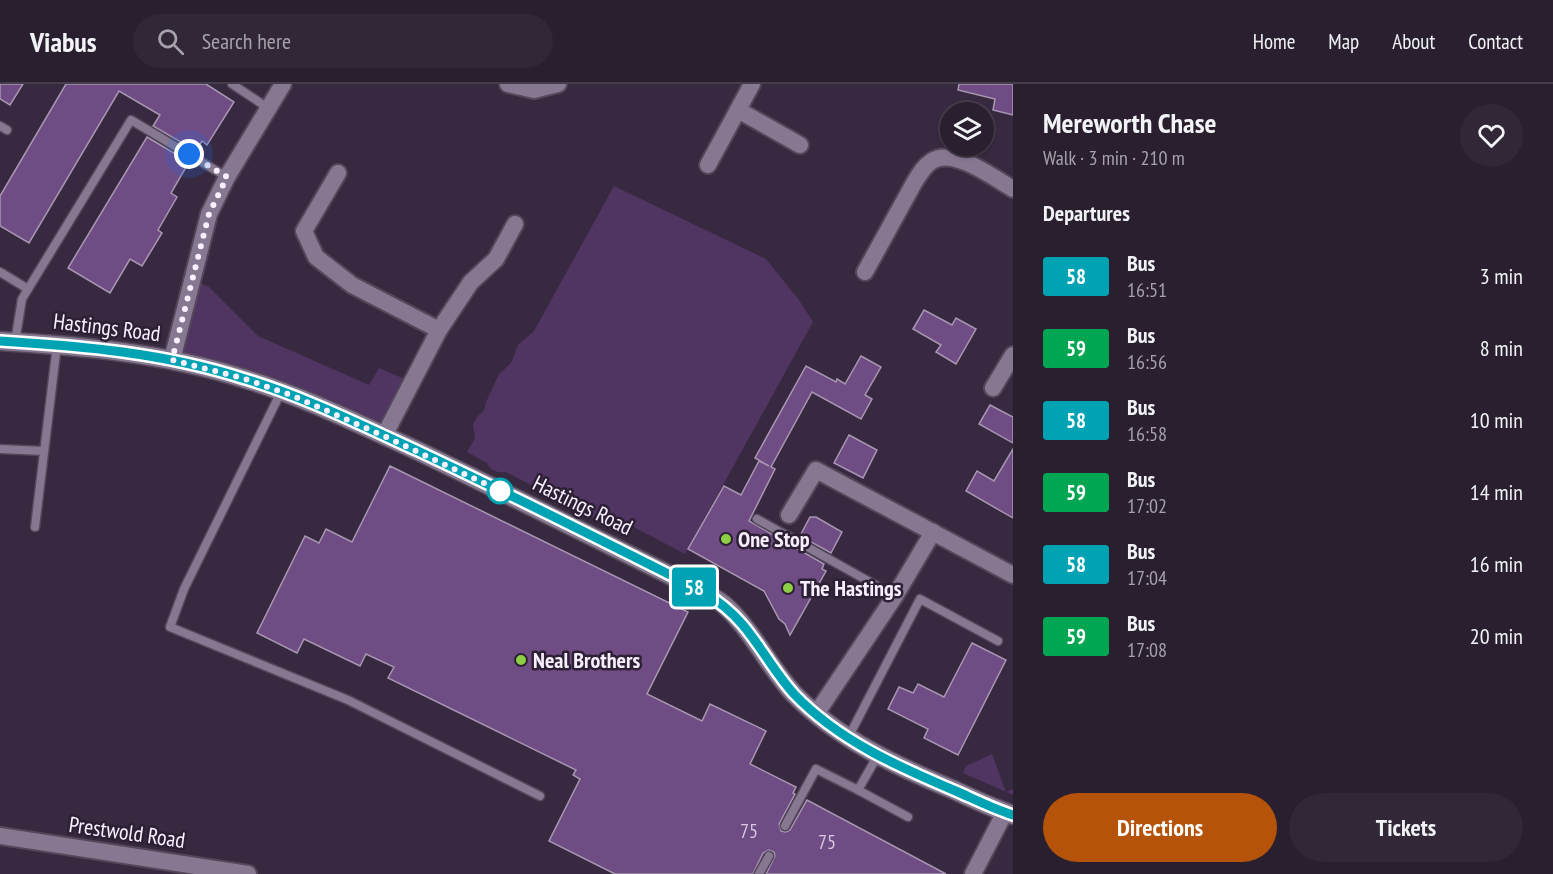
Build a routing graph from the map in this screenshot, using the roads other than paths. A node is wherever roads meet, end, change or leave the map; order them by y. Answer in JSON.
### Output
{"nodes":[{"id":1,"x":232,"y":84,"type":"edge"},
{"id":2,"x":283,"y":84,"type":"edge"},
{"id":3,"x":508,"y":84,"type":"edge"},
{"id":4,"x":558,"y":84,"type":"edge"},
{"id":5,"x":752,"y":84,"type":"edge"},
{"id":6,"x":268,"y":108,"type":"junction"},
{"id":7,"x":738,"y":110,"type":"junction"},
{"id":8,"x":800,"y":145,"type":"dead end"},
{"id":9,"x":708,"y":165,"type":"dead end"},
{"id":10,"x":338,"y":173,"type":"dead end"},
{"id":11,"x":227,"y":177,"type":"junction"},
{"id":12,"x":1013,"y":189,"type":"edge"},
{"id":13,"x":515,"y":224,"type":"dead end"},
{"id":14,"x":0,"y":272,"type":"edge"},
{"id":15,"x":865,"y":272,"type":"dead end"},
{"id":16,"x":28,"y":289,"type":"junction"},
{"id":17,"x":439,"y":330,"type":"junction"},
{"id":18,"x":8,"y":341,"type":"edge"},
{"id":19,"x":57,"y":345,"type":"junction"},
{"id":20,"x":1013,"y":355,"type":"edge"},
{"id":21,"x":172,"y":360,"type":"junction"},
{"id":22,"x":993,"y":388,"type":"dead end"},
{"id":23,"x":281,"y":392,"type":"junction"},
{"id":24,"x":384,"y":436,"type":"junction"},
{"id":25,"x":0,"y":449,"type":"edge"},
{"id":26,"x":44,"y":451,"type":"junction"},
{"id":27,"x":789,"y":515,"type":"dead end"},
{"id":28,"x":757,"y":519,"type":"dead end"},
{"id":29,"x":35,"y":527,"type":"dead end"},
{"id":30,"x":933,"y":532,"type":"junction"},
{"id":31,"x":1013,"y":575,"type":"edge"},
{"id":32,"x":895,"y":596,"type":"junction"},
{"id":33,"x":998,"y":640,"type":"dead end"},
{"id":34,"x":816,"y":714,"type":"junction"},
{"id":35,"x":848,"y":738,"type":"junction"},
{"id":36,"x":878,"y":755,"type":"junction"},
{"id":37,"x":858,"y":790,"type":"junction"},
{"id":38,"x":540,"y":796,"type":"dead end"},
{"id":39,"x":1009,"y":813,"type":"edge"},
{"id":40,"x":908,"y":818,"type":"dead end"},
{"id":41,"x":785,"y":826,"type":"dead end"},
{"id":42,"x":0,"y":836,"type":"edge"},
{"id":43,"x":769,"y":856,"type":"dead end"},
{"id":44,"x":248,"y":874,"type":"edge"},
{"id":45,"x":759,"y":874,"type":"edge"},
{"id":46,"x":973,"y":874,"type":"edge"}],
"edges":[{"from":1,"to":6,"type":"lane"},
{"from":2,"to":6,"type":"street"},
{"from":3,"to":4,"type":"street"},
{"from":5,"to":7,"type":"street"},
{"from":6,"to":11,"type":"street"},
{"from":7,"to":8,"type":"street"},
{"from":7,"to":9,"type":"street"},
{"from":10,"to":17,"type":"street"},
{"from":11,"to":16,"type":"lane"},
{"from":11,"to":21,"type":"street"},
{"from":12,"to":15,"type":"street"},
{"from":13,"to":17,"type":"street"},
{"from":14,"to":16,"type":"lane"},
{"from":16,"to":18,"type":"lane"},
{"from":17,"to":24,"type":"street"},
{"from":18,"to":19,"type":"street","name":"Hastings Road"},
{"from":19,"to":21,"type":"street","name":"Hastings Road"},
{"from":19,"to":26,"type":"lane"},
{"from":20,"to":22,"type":"street"},
{"from":21,"to":23,"type":"street","name":"Hastings Road"},
{"from":23,"to":24,"type":"street","name":"Hastings Road"},
{"from":23,"to":38,"type":"lane"},
{"from":24,"to":34,"type":"street","name":"Hastings Road"},
{"from":25,"to":26,"type":"lane"},
{"from":26,"to":29,"type":"lane"},
{"from":27,"to":30,"type":"street"},
{"from":28,"to":32,"type":"lane"},
{"from":30,"to":31,"type":"street"},
{"from":30,"to":32,"type":"street"},
{"from":32,"to":34,"type":"street"},
{"from":33,"to":35,"type":"lane"},
{"from":34,"to":35,"type":"street","name":"Hastings Road"},
{"from":35,"to":36,"type":"street","name":"Hastings Road"},
{"from":36,"to":37,"type":"lane"},
{"from":36,"to":39,"type":"street","name":"Hastings Road"},
{"from":37,"to":40,"type":"lane"},
{"from":37,"to":41,"type":"lane"},
{"from":39,"to":46,"type":"street"},
{"from":42,"to":44,"type":"street","name":"Prestwold Road"},
{"from":43,"to":45,"type":"lane"}]}
